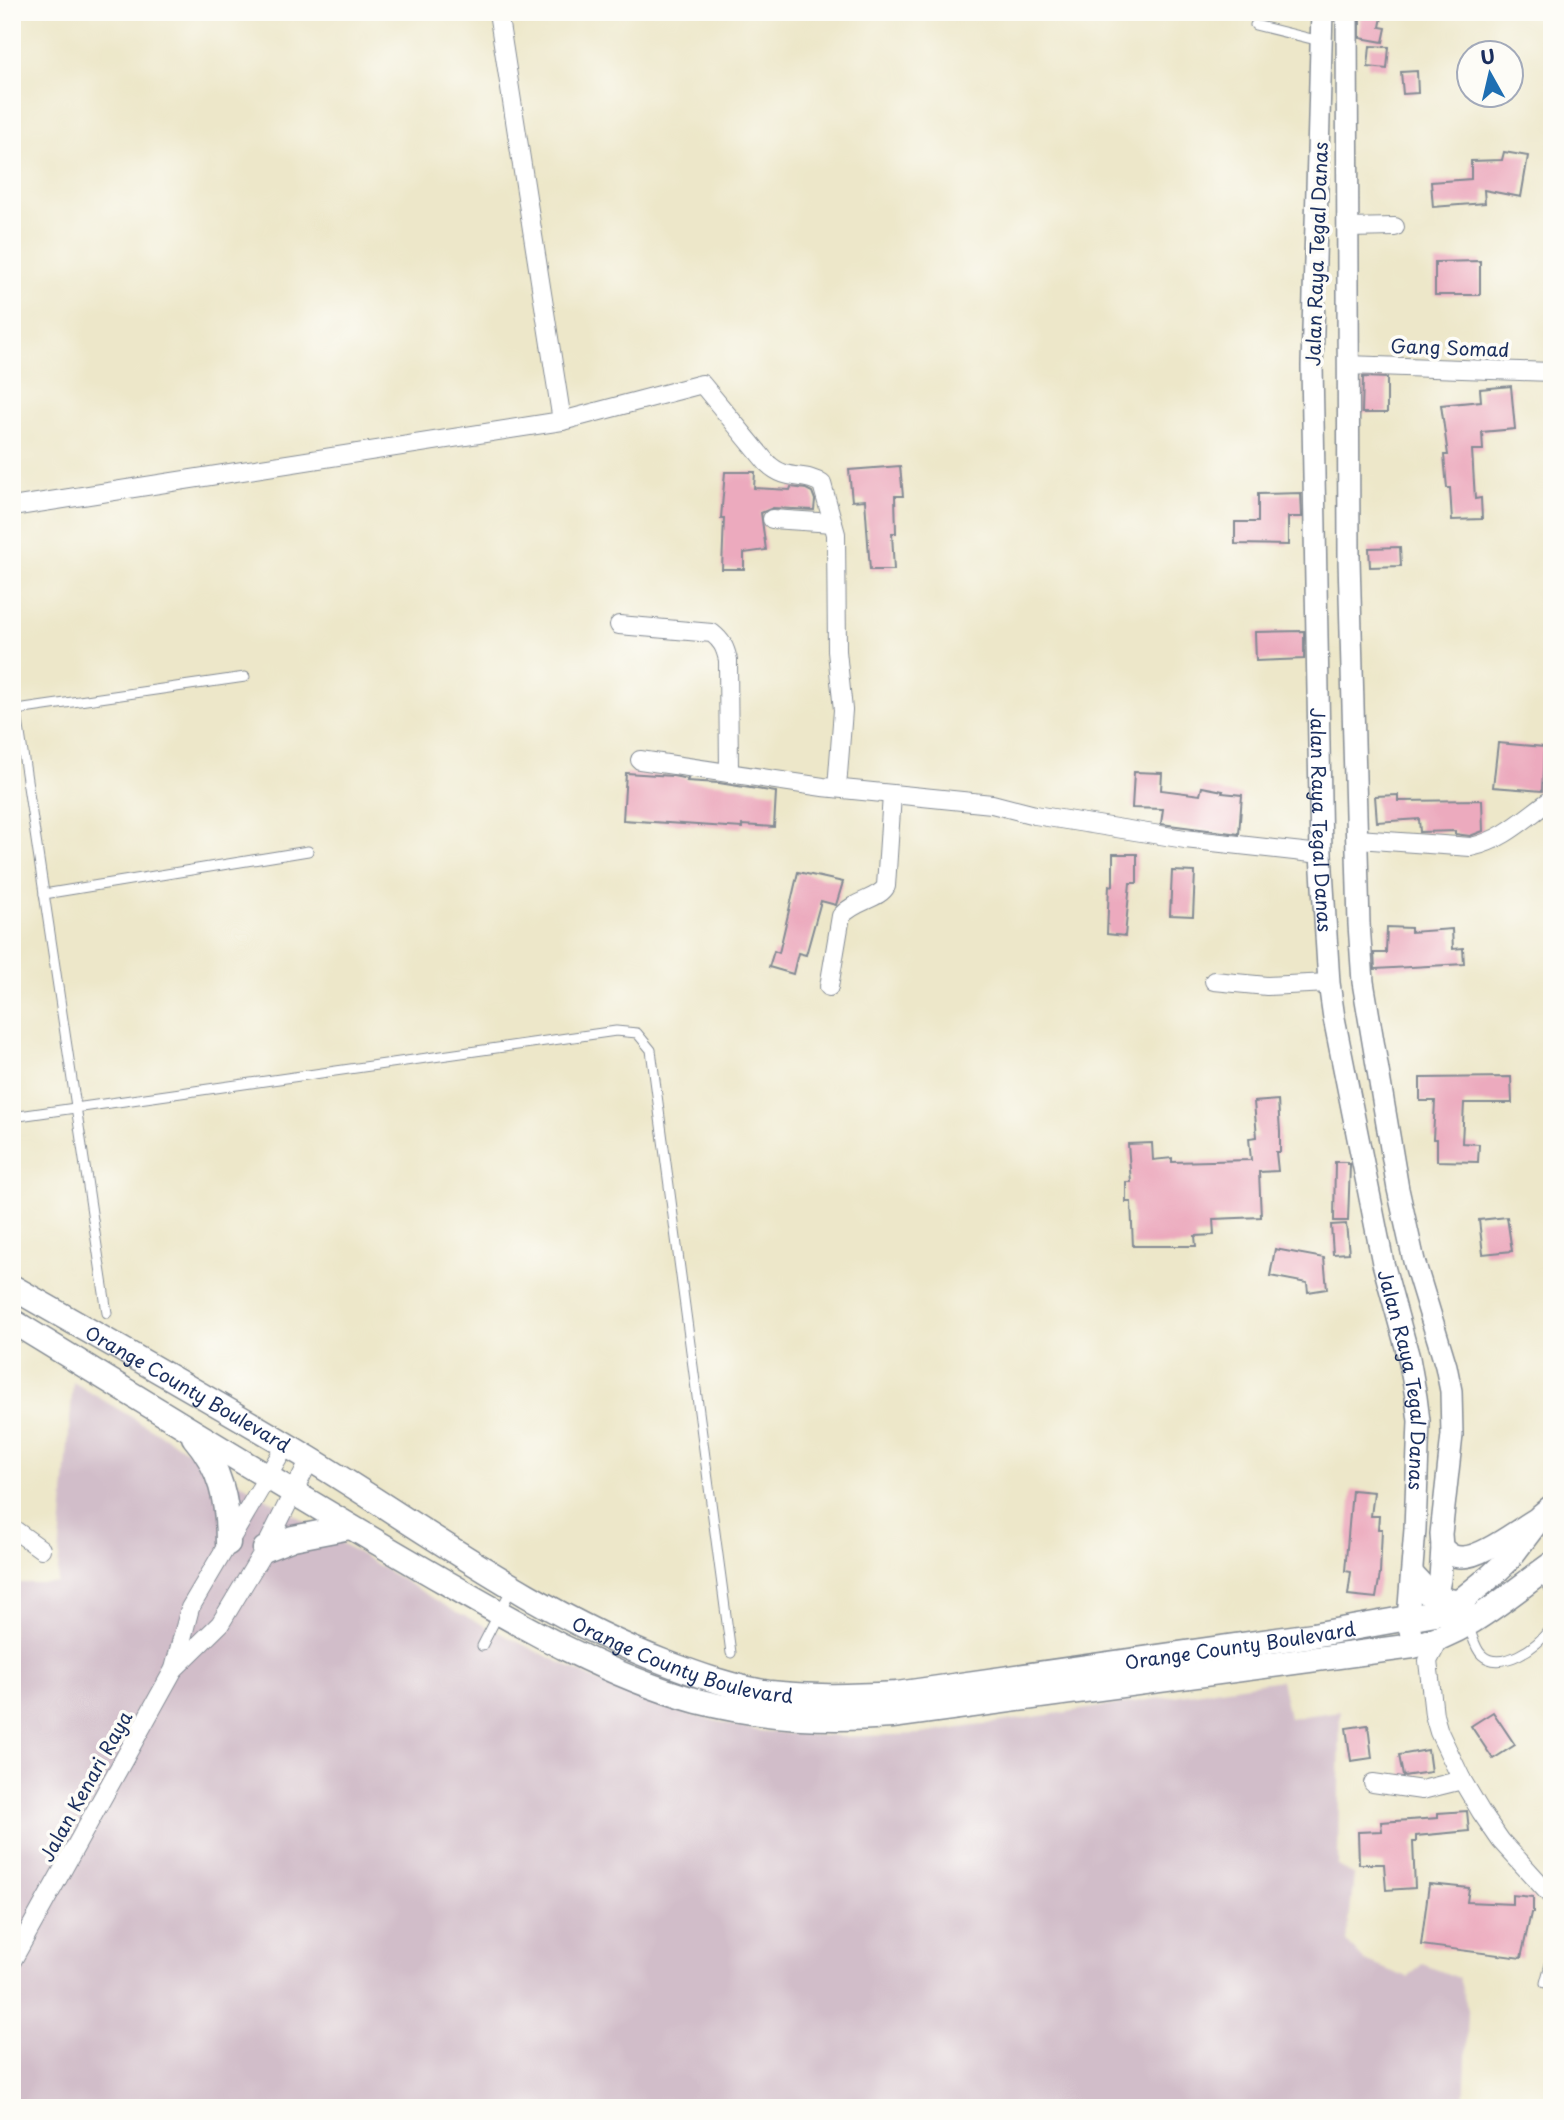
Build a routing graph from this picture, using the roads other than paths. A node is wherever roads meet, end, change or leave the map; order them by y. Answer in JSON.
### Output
{"nodes":[{"id":1,"x":498,"y":12,"type":"edge"},
{"id":2,"x":1322,"y":12,"type":"edge"},
{"id":3,"x":1347,"y":12,"type":"edge"},
{"id":4,"x":1255,"y":25,"type":"dead end"},
{"id":5,"x":1322,"y":41,"type":"junction"},
{"id":6,"x":1395,"y":227,"type":"dead end"},
{"id":7,"x":1348,"y":228,"type":"junction"},
{"id":8,"x":1347,"y":365,"type":"junction"},
{"id":9,"x":1552,"y":372,"type":"edge"},
{"id":10,"x":562,"y":421,"type":"junction"},
{"id":11,"x":12,"y":508,"type":"edge"},
{"id":12,"x":772,"y":519,"type":"dead end"},
{"id":13,"x":833,"y":523,"type":"junction"},
{"id":14,"x":1316,"y":559,"type":"junction"},
{"id":15,"x":1349,"y":559,"type":"junction"},
{"id":16,"x":619,"y":625,"type":"dead end"},
{"id":17,"x":245,"y":677,"type":"dead end"},
{"id":18,"x":12,"y":680,"type":"edge"},
{"id":19,"x":17,"y":710,"type":"junction"},
{"id":20,"x":640,"y":760,"type":"dead end"},
{"id":21,"x":729,"y":772,"type":"junction"},
{"id":22,"x":836,"y":788,"type":"junction"},
{"id":23,"x":892,"y":795,"type":"junction"},
{"id":24,"x":1552,"y":799,"type":"edge"},
{"id":25,"x":1358,"y":839,"type":"junction"},
{"id":26,"x":308,"y":851,"type":"dead end"},
{"id":27,"x":1321,"y":855,"type":"junction"},
{"id":28,"x":44,"y":894,"type":"junction"},
{"id":29,"x":1359,"y":924,"type":"junction"},
{"id":30,"x":1325,"y":925,"type":"junction"},
{"id":31,"x":1214,"y":981,"type":"dead end"},
{"id":32,"x":1329,"y":983,"type":"junction"},
{"id":33,"x":829,"y":987,"type":"dead end"},
{"id":34,"x":76,"y":1108,"type":"junction"},
{"id":35,"x":12,"y":1117,"type":"edge"},
{"id":36,"x":12,"y":1287,"type":"edge"},
{"id":37,"x":107,"y":1313,"type":"dead end"},
{"id":38,"x":12,"y":1321,"type":"edge"},
{"id":39,"x":184,"y":1426,"type":"junction"},
{"id":40,"x":286,"y":1446,"type":"junction"},
{"id":41,"x":310,"y":1459,"type":"junction"},
{"id":42,"x":267,"y":1478,"type":"junction"},
{"id":43,"x":292,"y":1492,"type":"junction"},
{"id":44,"x":1547,"y":1511,"type":"edge"},
{"id":45,"x":350,"y":1527,"type":"junction"},
{"id":46,"x":12,"y":1528,"type":"edge"},
{"id":47,"x":228,"y":1543,"type":"junction"},
{"id":48,"x":1442,"y":1547,"type":"junction"},
{"id":49,"x":41,"y":1549,"type":"dead end"},
{"id":50,"x":265,"y":1549,"type":"junction"},
{"id":51,"x":1548,"y":1572,"type":"edge"},
{"id":52,"x":1413,"y":1576,"type":"junction"},
{"id":53,"x":513,"y":1586,"type":"junction"},
{"id":54,"x":1447,"y":1610,"type":"junction"},
{"id":55,"x":1552,"y":1612,"type":"edge"},
{"id":56,"x":500,"y":1613,"type":"junction"},
{"id":57,"x":1408,"y":1619,"type":"junction"},
{"id":58,"x":482,"y":1646,"type":"dead end"},
{"id":59,"x":1427,"y":1649,"type":"junction"},
{"id":60,"x":731,"y":1653,"type":"dead end"},
{"id":61,"x":174,"y":1669,"type":"junction"},
{"id":62,"x":1462,"y":1780,"type":"junction"},
{"id":63,"x":1373,"y":1783,"type":"dead end"},
{"id":64,"x":1549,"y":1887,"type":"edge"},
{"id":65,"x":1552,"y":1957,"type":"edge"},
{"id":66,"x":12,"y":1961,"type":"edge"},
{"id":67,"x":1545,"y":1983,"type":"dead end"}],
"edges":[{"from":1,"to":10,"type":"street"},
{"from":2,"to":5,"type":"street","name":"Jalan Raya Tegal Danas"},
{"from":3,"to":7,"type":"street","name":"Jalan Raya Tegal Danas"},
{"from":4,"to":5,"type":"lane"},
{"from":5,"to":14,"type":"street","name":"Jalan Raya Tegal Danas"},
{"from":6,"to":7,"type":"street"},
{"from":7,"to":8,"type":"street","name":"Jalan Raya Tegal Danas"},
{"from":8,"to":9,"type":"street","name":"Gang Somad"},
{"from":8,"to":15,"type":"street","name":"Jalan Raya Tegal Danas"},
{"from":10,"to":11,"type":"street"},
{"from":10,"to":13,"type":"street"},
{"from":12,"to":13,"type":"street"},
{"from":13,"to":22,"type":"street"},
{"from":14,"to":15,"type":"street"},
{"from":14,"to":27,"type":"street","name":"Jalan Raya Tegal Danas"},
{"from":15,"to":25,"type":"street","name":"Jalan Raya Tegal Danas"},
{"from":16,"to":21,"type":"street"},
{"from":17,"to":19,"type":"lane"},
{"from":18,"to":19,"type":"lane"},
{"from":19,"to":28,"type":"lane"},
{"from":20,"to":21,"type":"street"},
{"from":21,"to":22,"type":"street"},
{"from":22,"to":23,"type":"street"},
{"from":23,"to":27,"type":"street"},
{"from":23,"to":33,"type":"street"},
{"from":24,"to":25,"type":"street"},
{"from":25,"to":29,"type":"street","name":"Jalan Raya Tegal Danas"},
{"from":26,"to":28,"type":"lane"},
{"from":27,"to":30,"type":"street","name":"Jalan Raya Tegal Danas"},
{"from":28,"to":34,"type":"lane"},
{"from":29,"to":30,"type":"street"},
{"from":29,"to":48,"type":"street","name":"Jalan Raya Tegal Danas"},
{"from":30,"to":32,"type":"street","name":"Jalan Raya Tegal Danas"},
{"from":31,"to":32,"type":"street"},
{"from":32,"to":52,"type":"street","name":"Jalan Raya Tegal Danas"},
{"from":34,"to":35,"type":"lane"},
{"from":34,"to":37,"type":"lane"},
{"from":34,"to":60,"type":"lane"},
{"from":36,"to":40,"type":"main road","name":"Orange County Boulevard"},
{"from":38,"to":39,"type":"main road","name":"Orange County Boulevard"},
{"from":39,"to":42,"type":"main road","name":"Orange County Boulevard"},
{"from":39,"to":47,"type":"main road"},
{"from":40,"to":41,"type":"main road","name":"Orange County Boulevard"},
{"from":40,"to":42,"type":"street","name":"Jalan Kenari Raya"},
{"from":41,"to":43,"type":"street","name":"Jalan Kenari Raya"},
{"from":41,"to":53,"type":"main road","name":"Orange County Boulevard"},
{"from":42,"to":43,"type":"main road","name":"Orange County Boulevard"},
{"from":42,"to":47,"type":"street","name":"Jalan Kenari Raya"},
{"from":43,"to":45,"type":"main road","name":"Orange County Boulevard"},
{"from":43,"to":50,"type":"street","name":"Jalan Kenari Raya"},
{"from":44,"to":48,"type":"street"},
{"from":44,"to":51,"type":"main road"},
{"from":44,"to":54,"type":"main road","name":"Orange County Boulevard"},
{"from":45,"to":50,"type":"main road"},
{"from":45,"to":56,"type":"main road","name":"Orange County Boulevard"},
{"from":46,"to":49,"type":"street"},
{"from":47,"to":61,"type":"street","name":"Jalan Kenari Raya"},
{"from":48,"to":54,"type":"street","name":"Jalan Raya Tegal Danas"},
{"from":50,"to":61,"type":"street","name":"Jalan Kenari Raya"},
{"from":51,"to":54,"type":"main road"},
{"from":52,"to":54,"type":"main road"},
{"from":52,"to":57,"type":"street","name":"Jalan Raya Tegal Danas"},
{"from":53,"to":56,"type":"lane"},
{"from":53,"to":57,"type":"main road","name":"Orange County Boulevard"},
{"from":54,"to":55,"type":"lane"},
{"from":54,"to":57,"type":"main road","name":"Orange County Boulevard"},
{"from":54,"to":59,"type":"main road","name":"Orange County Boulevard"},
{"from":56,"to":58,"type":"lane"},
{"from":56,"to":59,"type":"main road","name":"Orange County Boulevard"},
{"from":57,"to":59,"type":"street","name":"Jalan Raya Tegal Danas"},
{"from":59,"to":62,"type":"street"},
{"from":61,"to":66,"type":"street","name":"Jalan Kenari Raya"},
{"from":62,"to":63,"type":"street"},
{"from":62,"to":64,"type":"street"},
{"from":65,"to":67,"type":"lane"}]}
